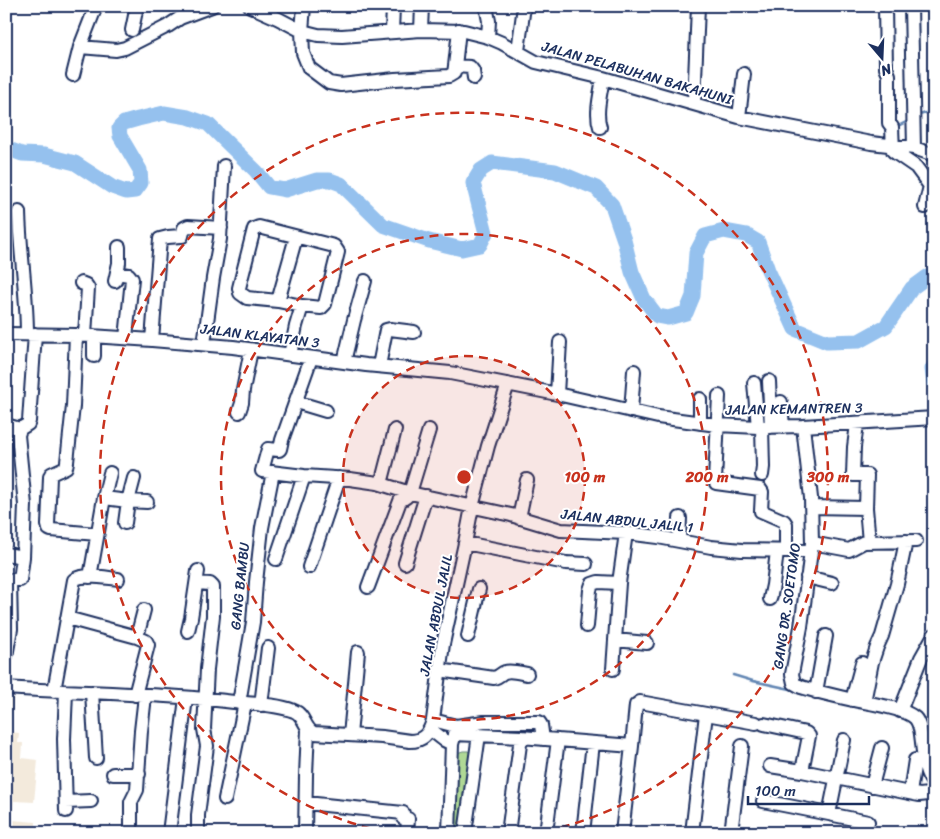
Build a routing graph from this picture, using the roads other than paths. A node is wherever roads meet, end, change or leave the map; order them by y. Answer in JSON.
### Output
{"nodes":[{"id":1,"x":96,"y":6,"type":"edge"},
{"id":2,"x":137,"y":6,"type":"edge"},
{"id":3,"x":212,"y":6,"type":"edge"},
{"id":4,"x":250,"y":6,"type":"edge"},
{"id":5,"x":304,"y":6,"type":"edge"},
{"id":6,"x":393,"y":6,"type":"edge"},
{"id":7,"x":422,"y":6,"type":"edge"},
{"id":8,"x":486,"y":6,"type":"edge"},
{"id":9,"x":524,"y":6,"type":"edge"},
{"id":10,"x":698,"y":6,"type":"edge"},
{"id":11,"x":884,"y":6,"type":"edge"},
{"id":12,"x":911,"y":6,"type":"edge"},
{"id":13,"x":132,"y":30,"type":"dead end"},
{"id":14,"x":421,"y":30,"type":"junction"},
{"id":15,"x":459,"y":30,"type":"junction"},
{"id":16,"x":302,"y":31,"type":"junction"},
{"id":17,"x":392,"y":32,"type":"junction"},
{"id":18,"x":488,"y":38,"type":"junction"},
{"id":19,"x":80,"y":47,"type":"junction"},
{"id":20,"x":518,"y":51,"type":"junction"},
{"id":21,"x":455,"y":66,"type":"junction"},
{"id":22,"x":74,"y":74,"type":"dead end"},
{"id":23,"x":744,"y":74,"type":"dead end"},
{"id":24,"x":474,"y":78,"type":"dead end"},
{"id":25,"x":604,"y":78,"type":"junction"},
{"id":26,"x":694,"y":104,"type":"junction"},
{"id":27,"x":739,"y":117,"type":"junction"},
{"id":28,"x":600,"y":127,"type":"dead end"},
{"id":29,"x":892,"y":145,"type":"junction"},
{"id":30,"x":914,"y":148,"type":"junction"},
{"id":31,"x":934,"y":155,"type":"edge"},
{"id":32,"x":224,"y":166,"type":"dead end"},
{"id":33,"x":925,"y":207,"type":"dead end"},
{"id":34,"x":19,"y":212,"type":"dead end"},
{"id":35,"x":220,"y":228,"type":"junction"},
{"id":36,"x":296,"y":237,"type":"junction"},
{"id":37,"x":119,"y":248,"type":"dead end"},
{"id":38,"x":366,"y":281,"type":"dead end"},
{"id":39,"x":81,"y":283,"type":"dead end"},
{"id":40,"x":278,"y":301,"type":"junction"},
{"id":41,"x":302,"y":306,"type":"junction"},
{"id":42,"x":414,"y":332,"type":"dead end"},
{"id":43,"x":6,"y":334,"type":"edge"},
{"id":44,"x":31,"y":334,"type":"junction"},
{"id":45,"x":85,"y":335,"type":"junction"},
{"id":46,"x":126,"y":338,"type":"junction"},
{"id":47,"x":152,"y":340,"type":"junction"},
{"id":48,"x":560,"y":342,"type":"dead end"},
{"id":49,"x":204,"y":344,"type":"junction"},
{"id":50,"x":290,"y":354,"type":"junction"},
{"id":51,"x":250,"y":355,"type":"dead end"},
{"id":52,"x":94,"y":356,"type":"dead end"},
{"id":53,"x":311,"y":358,"type":"junction"},
{"id":54,"x":344,"y":362,"type":"junction"},
{"id":55,"x":379,"y":366,"type":"junction"},
{"id":56,"x":634,"y":371,"type":"dead end"},
{"id":57,"x":769,"y":381,"type":"dead end"},
{"id":58,"x":754,"y":383,"type":"dead end"},
{"id":59,"x":508,"y":384,"type":"junction"},
{"id":60,"x":557,"y":394,"type":"junction"},
{"id":61,"x":719,"y":396,"type":"dead end"},
{"id":62,"x":700,"y":399,"type":"dead end"},
{"id":63,"x":296,"y":402,"type":"junction"},
{"id":64,"x":782,"y":402,"type":"dead end"},
{"id":65,"x":326,"y":411,"type":"dead end"},
{"id":66,"x":631,"y":411,"type":"junction"},
{"id":67,"x":239,"y":412,"type":"dead end"},
{"id":68,"x":934,"y":418,"type":"edge"},
{"id":69,"x":700,"y":422,"type":"junction"},
{"id":70,"x":717,"y":424,"type":"junction"},
{"id":71,"x":857,"y":424,"type":"junction"},
{"id":72,"x":6,"y":425,"type":"edge"},
{"id":73,"x":803,"y":426,"type":"junction"},
{"id":74,"x":769,"y":427,"type":"junction"},
{"id":75,"x":20,"y":429,"type":"junction"},
{"id":76,"x":395,"y":430,"type":"dead end"},
{"id":77,"x":429,"y":430,"type":"dead end"},
{"id":78,"x":273,"y":472,"type":"junction"},
{"id":79,"x":110,"y":474,"type":"dead end"},
{"id":80,"x":762,"y":475,"type":"dead end"},
{"id":81,"x":304,"y":476,"type":"junction"},
{"id":82,"x":134,"y":478,"type":"dead end"},
{"id":83,"x":339,"y":478,"type":"junction"},
{"id":84,"x":526,"y":480,"type":"dead end"},
{"id":85,"x":381,"y":484,"type":"junction"},
{"id":86,"x":410,"y":493,"type":"junction"},
{"id":87,"x":426,"y":496,"type":"junction"},
{"id":88,"x":104,"y":498,"type":"junction"},
{"id":89,"x":128,"y":502,"type":"junction"},
{"id":90,"x":147,"y":502,"type":"dead end"},
{"id":91,"x":472,"y":506,"type":"junction"},
{"id":92,"x":812,"y":507,"type":"junction"},
{"id":93,"x":866,"y":508,"type":"junction"},
{"id":94,"x":519,"y":518,"type":"junction"},
{"id":95,"x":680,"y":518,"type":"dead end"},
{"id":96,"x":124,"y":523,"type":"dead end"},
{"id":97,"x":626,"y":533,"type":"junction"},
{"id":98,"x":97,"y":534,"type":"junction"},
{"id":99,"x":679,"y":541,"type":"junction"},
{"id":100,"x":869,"y":542,"type":"junction"},
{"id":101,"x":466,"y":543,"type":"junction"},
{"id":102,"x":811,"y":547,"type":"junction"},
{"id":103,"x":781,"y":551,"type":"junction"},
{"id":104,"x":6,"y":554,"type":"edge"},
{"id":105,"x":23,"y":557,"type":"junction"},
{"id":106,"x":276,"y":559,"type":"dead end"},
{"id":107,"x":406,"y":563,"type":"dead end"},
{"id":108,"x":586,"y":564,"type":"dead end"},
{"id":109,"x":309,"y":567,"type":"dead end"},
{"id":110,"x":90,"y":576,"type":"junction"},
{"id":111,"x":807,"y":577,"type":"junction"},
{"id":112,"x":118,"y":579,"type":"dead end"},
{"id":113,"x":619,"y":583,"type":"junction"},
{"id":114,"x":832,"y":583,"type":"dead end"},
{"id":115,"x":368,"y":587,"type":"dead end"},
{"id":116,"x":479,"y":589,"type":"dead end"},
{"id":117,"x":770,"y":599,"type":"dead end"},
{"id":118,"x":452,"y":602,"type":"junction"},
{"id":119,"x":475,"y":606,"type":"junction"},
{"id":120,"x":144,"y":610,"type":"dead end"},
{"id":121,"x":67,"y":618,"type":"junction"},
{"id":122,"x":212,"y":623,"type":"junction"},
{"id":123,"x":587,"y":626,"type":"dead end"},
{"id":124,"x":934,"y":635,"type":"edge"},
{"id":125,"x":468,"y":636,"type":"dead end"},
{"id":126,"x":826,"y":636,"type":"dead end"},
{"id":127,"x":137,"y":637,"type":"junction"},
{"id":128,"x":615,"y":640,"type":"junction"},
{"id":129,"x":647,"y":643,"type":"dead end"},
{"id":130,"x":268,"y":648,"type":"dead end"},
{"id":131,"x":358,"y":652,"type":"dead end"},
{"id":132,"x":6,"y":656,"type":"edge"},
{"id":133,"x":862,"y":664,"type":"dead end"},
{"id":134,"x":613,"y":669,"type":"dead end"},
{"id":135,"x":439,"y":670,"type":"junction"},
{"id":136,"x":526,"y":674,"type":"dead end"},
{"id":137,"x":6,"y":688,"type":"edge"},
{"id":138,"x":836,"y":688,"type":"dead end"},
{"id":139,"x":60,"y":691,"type":"junction"},
{"id":140,"x":92,"y":692,"type":"junction"},
{"id":141,"x":816,"y":692,"type":"junction"},
{"id":142,"x":140,"y":695,"type":"junction"},
{"id":143,"x":858,"y":696,"type":"junction"},
{"id":144,"x":186,"y":698,"type":"junction"},
{"id":145,"x":206,"y":699,"type":"junction"},
{"id":146,"x":242,"y":703,"type":"junction"},
{"id":147,"x":262,"y":705,"type":"junction"},
{"id":148,"x":900,"y":711,"type":"junction"},
{"id":149,"x":706,"y":714,"type":"junction"},
{"id":150,"x":431,"y":724,"type":"junction"},
{"id":151,"x":308,"y":729,"type":"junction"},
{"id":152,"x":350,"y":735,"type":"junction"},
{"id":153,"x":454,"y":735,"type":"junction"},
{"id":154,"x":479,"y":735,"type":"junction"},
{"id":155,"x":521,"y":737,"type":"junction"},
{"id":156,"x":542,"y":739,"type":"junction"},
{"id":157,"x":558,"y":740,"type":"junction"},
{"id":158,"x":844,"y":740,"type":"dead end"},
{"id":159,"x":593,"y":743,"type":"junction"},
{"id":160,"x":632,"y":746,"type":"junction"},
{"id":161,"x":742,"y":746,"type":"dead end"},
{"id":162,"x":882,"y":748,"type":"dead end"},
{"id":163,"x":96,"y":758,"type":"dead end"},
{"id":164,"x":915,"y":760,"type":"dead end"},
{"id":165,"x":770,"y":766,"type":"dead end"},
{"id":166,"x":802,"y":771,"type":"junction"},
{"id":167,"x":113,"y":774,"type":"dead end"},
{"id":168,"x":139,"y":774,"type":"junction"},
{"id":169,"x":837,"y":779,"type":"junction"},
{"id":170,"x":934,"y":784,"type":"edge"},
{"id":171,"x":872,"y":786,"type":"junction"},
{"id":172,"x":934,"y":790,"type":"edge"},
{"id":173,"x":910,"y":794,"type":"junction"},
{"id":174,"x":225,"y":799,"type":"dead end"},
{"id":175,"x":91,"y":801,"type":"dead end"},
{"id":176,"x":763,"y":801,"type":"dead end"},
{"id":177,"x":306,"y":803,"type":"junction"},
{"id":178,"x":829,"y":814,"type":"junction"},
{"id":179,"x":868,"y":822,"type":"dead end"},
{"id":180,"x":131,"y":833,"type":"edge"},
{"id":181,"x":169,"y":833,"type":"edge"},
{"id":182,"x":196,"y":833,"type":"edge"},
{"id":183,"x":306,"y":833,"type":"edge"},
{"id":184,"x":407,"y":833,"type":"edge"},
{"id":185,"x":449,"y":833,"type":"edge"},
{"id":186,"x":465,"y":833,"type":"edge"},
{"id":187,"x":508,"y":833,"type":"edge"},
{"id":188,"x":546,"y":833,"type":"edge"},
{"id":189,"x":583,"y":833,"type":"edge"},
{"id":190,"x":622,"y":833,"type":"edge"},
{"id":191,"x":692,"y":833,"type":"edge"},
{"id":192,"x":731,"y":833,"type":"edge"}],
"edges":[{"from":1,"to":19,"type":"street"},
{"from":2,"to":13,"type":"street"},
{"from":3,"to":19,"type":"street"},
{"from":4,"to":16,"type":"street","name":"JALAN PELABUHAN BAKAHUNI"},
{"from":5,"to":16,"type":"street"},
{"from":6,"to":17,"type":"street"},
{"from":7,"to":14,"type":"street"},
{"from":8,"to":18,"type":"street"},
{"from":9,"to":20,"type":"street"},
{"from":10,"to":26,"type":"street"},
{"from":11,"to":29,"type":"street"},
{"from":12,"to":30,"type":"street"},
{"from":14,"to":15,"type":"street","name":"JALAN PELABUHAN BAKAHUNI"},
{"from":14,"to":17,"type":"street","name":"JALAN PELABUHAN BAKAHUNI"},
{"from":15,"to":18,"type":"street","name":"JALAN PELABUHAN BAKAHUNI"},
{"from":15,"to":21,"type":"street"},
{"from":16,"to":17,"type":"street","name":"JALAN PELABUHAN BAKAHUNI"},
{"from":16,"to":21,"type":"street"},
{"from":18,"to":20,"type":"street","name":"JALAN PELABUHAN BAKAHUNI"},
{"from":19,"to":22,"type":"street"},
{"from":20,"to":25,"type":"street","name":"JALAN PELABUHAN BAKAHUNI"},
{"from":21,"to":24,"type":"street"},
{"from":23,"to":27,"type":"street"},
{"from":25,"to":26,"type":"street","name":"JALAN PELABUHAN BAKAHUNI"},
{"from":25,"to":28,"type":"street"},
{"from":26,"to":27,"type":"street","name":"JALAN PELABUHAN BAKAHUNI"},
{"from":27,"to":29,"type":"street","name":"JALAN PELABUHAN BAKAHUNI"},
{"from":29,"to":30,"type":"street","name":"JALAN PELABUHAN BAKAHUNI"},
{"from":29,"to":33,"type":"street"},
{"from":30,"to":31,"type":"street","name":"JALAN PELABUHAN BAKAHUNI"},
{"from":32,"to":35,"type":"street"},
{"from":34,"to":44,"type":"street"},
{"from":35,"to":47,"type":"street"},
{"from":35,"to":49,"type":"street"},
{"from":36,"to":40,"type":"street"},
{"from":36,"to":40,"type":"street"},
{"from":36,"to":41,"type":"street"},
{"from":37,"to":46,"type":"street"},
{"from":38,"to":54,"type":"street"},
{"from":39,"to":45,"type":"street"},
{"from":40,"to":41,"type":"street"},
{"from":41,"to":50,"type":"street"},
{"from":42,"to":55,"type":"street"},
{"from":43,"to":44,"type":"street","name":"JALAN KLAYATAN 3"},
{"from":44,"to":45,"type":"street","name":"JALAN KLAYATAN 3"},
{"from":44,"to":75,"type":"street"},
{"from":45,"to":46,"type":"street","name":"JALAN KLAYATAN 3"},
{"from":45,"to":52,"type":"street"},
{"from":45,"to":98,"type":"street"},
{"from":46,"to":47,"type":"street","name":"JALAN KLAYATAN 3"},
{"from":47,"to":49,"type":"street","name":"JALAN KLAYATAN 3"},
{"from":48,"to":60,"type":"street"},
{"from":49,"to":50,"type":"street","name":"JALAN KLAYATAN 3"},
{"from":50,"to":53,"type":"street","name":"JALAN KLAYATAN 3"},
{"from":51,"to":67,"type":"street"},
{"from":53,"to":54,"type":"street","name":"JALAN KLAYATAN 3"},
{"from":53,"to":63,"type":"street"},
{"from":54,"to":55,"type":"street","name":"JALAN KLAYATAN 3"},
{"from":55,"to":59,"type":"street","name":"JALAN KLAYATAN 3"},
{"from":56,"to":66,"type":"street"},
{"from":57,"to":74,"type":"street"},
{"from":58,"to":74,"type":"street"},
{"from":59,"to":60,"type":"street","name":"JALAN KEMANTREN 3"},
{"from":59,"to":91,"type":"street","name":"JALAN ABDUL JALIL"},
{"from":60,"to":66,"type":"street","name":"JALAN KEMANTREN 3"},
{"from":61,"to":70,"type":"street"},
{"from":62,"to":69,"type":"street"},
{"from":63,"to":65,"type":"street"},
{"from":63,"to":78,"type":"street"},
{"from":64,"to":74,"type":"street"},
{"from":66,"to":69,"type":"street","name":"JALAN KEMANTREN 3"},
{"from":68,"to":71,"type":"street","name":"JALAN KEMANTREN 3"},
{"from":69,"to":70,"type":"street","name":"JALAN KEMANTREN 3"},
{"from":70,"to":74,"type":"street","name":"JALAN KEMANTREN 3"},
{"from":70,"to":103,"type":"street"},
{"from":71,"to":73,"type":"street","name":"JALAN KEMANTREN 3"},
{"from":71,"to":93,"type":"street"},
{"from":72,"to":75,"type":"street"},
{"from":73,"to":74,"type":"street","name":"JALAN KEMANTREN 3"},
{"from":73,"to":92,"type":"street","name":"GANG DR. SOETOMO"},
{"from":74,"to":80,"type":"street"},
{"from":75,"to":105,"type":"street"},
{"from":76,"to":85,"type":"street"},
{"from":77,"to":86,"type":"street"},
{"from":78,"to":81,"type":"street","name":"JALAN ABDUL JALIL 1"},
{"from":78,"to":146,"type":"street","name":"GANG BAMBU"},
{"from":79,"to":88,"type":"street"},
{"from":81,"to":83,"type":"street","name":"JALAN ABDUL JALIL 1"},
{"from":81,"to":106,"type":"street"},
{"from":82,"to":89,"type":"street"},
{"from":83,"to":85,"type":"street","name":"JALAN ABDUL JALIL 1"},
{"from":83,"to":109,"type":"street"},
{"from":84,"to":94,"type":"street"},
{"from":85,"to":86,"type":"street","name":"JALAN ABDUL JALIL 1"},
{"from":86,"to":87,"type":"street","name":"JALAN ABDUL JALIL 1"},
{"from":86,"to":115,"type":"street"},
{"from":87,"to":91,"type":"street","name":"JALAN ABDUL JALIL 1"},
{"from":87,"to":107,"type":"street"},
{"from":88,"to":89,"type":"street"},
{"from":88,"to":98,"type":"street"},
{"from":89,"to":90,"type":"street"},
{"from":89,"to":96,"type":"street"},
{"from":91,"to":94,"type":"street","name":"JALAN ABDUL JALIL 1"},
{"from":91,"to":101,"type":"street","name":"JALAN ABDUL JALIL"},
{"from":92,"to":93,"type":"street"},
{"from":92,"to":102,"type":"street","name":"GANG DR. SOETOMO"},
{"from":93,"to":100,"type":"street"},
{"from":94,"to":97,"type":"street","name":"JALAN ABDUL JALIL 1"},
{"from":95,"to":99,"type":"street"},
{"from":97,"to":99,"type":"street","name":"JALAN ABDUL JALIL 1"},
{"from":97,"to":113,"type":"street"},
{"from":98,"to":110,"type":"street"},
{"from":99,"to":103,"type":"street","name":"JALAN ABDUL JALIL 1"},
{"from":100,"to":102,"type":"street","name":"JALAN ABDUL JALIL 1"},
{"from":100,"to":143,"type":"street","name":"JALAN ABDUL JALIL 1"},
{"from":101,"to":108,"type":"street"},
{"from":101,"to":118,"type":"street","name":"JALAN ABDUL JALIL"},
{"from":102,"to":103,"type":"street","name":"JALAN ABDUL JALIL 1"},
{"from":102,"to":111,"type":"street","name":"GANG DR. SOETOMO"},
{"from":103,"to":117,"type":"street"},
{"from":104,"to":105,"type":"street"},
{"from":105,"to":132,"type":"street"},
{"from":110,"to":112,"type":"street"},
{"from":110,"to":121,"type":"street"},
{"from":111,"to":114,"type":"street"},
{"from":111,"to":141,"type":"street","name":"GANG DR. SOETOMO"},
{"from":113,"to":123,"type":"street"},
{"from":113,"to":128,"type":"street"},
{"from":116,"to":119,"type":"street"},
{"from":118,"to":119,"type":"street"},
{"from":118,"to":135,"type":"street","name":"JALAN ABDUL JALIL"},
{"from":119,"to":125,"type":"street"},
{"from":120,"to":127,"type":"street"},
{"from":121,"to":127,"type":"street"},
{"from":121,"to":139,"type":"street"},
{"from":122,"to":122,"type":"street"},
{"from":122,"to":145,"type":"street"},
{"from":124,"to":148,"type":"street"},
{"from":126,"to":141,"type":"street"},
{"from":127,"to":142,"type":"street"},
{"from":128,"to":129,"type":"street"},
{"from":128,"to":134,"type":"street"},
{"from":130,"to":147,"type":"street"},
{"from":131,"to":152,"type":"street"},
{"from":133,"to":143,"type":"street"},
{"from":135,"to":136,"type":"street"},
{"from":135,"to":150,"type":"street","name":"JALAN ABDUL JALIL"},
{"from":137,"to":139,"type":"street"},
{"from":138,"to":143,"type":"street"},
{"from":139,"to":140,"type":"street"},
{"from":139,"to":175,"type":"street"},
{"from":140,"to":142,"type":"street"},
{"from":140,"to":163,"type":"street"},
{"from":141,"to":143,"type":"street","name":"GANG DR. SOETOMO"},
{"from":142,"to":144,"type":"street"},
{"from":142,"to":168,"type":"street"},
{"from":143,"to":148,"type":"street","name":"GANG DR. SOETOMO"},
{"from":144,"to":145,"type":"street"},
{"from":144,"to":181,"type":"street"},
{"from":145,"to":146,"type":"street"},
{"from":145,"to":182,"type":"street"},
{"from":146,"to":147,"type":"street"},
{"from":146,"to":174,"type":"street","name":"GANG BAMBU"},
{"from":147,"to":151,"type":"street"},
{"from":148,"to":170,"type":"street","name":"GANG DR. SOETOMO"},
{"from":149,"to":160,"type":"street"},
{"from":149,"to":166,"type":"street"},
{"from":149,"to":191,"type":"street"},
{"from":150,"to":152,"type":"street"},
{"from":150,"to":153,"type":"street"},
{"from":150,"to":153,"type":"street"},
{"from":151,"to":152,"type":"street"},
{"from":151,"to":177,"type":"street"},
{"from":153,"to":154,"type":"street"},
{"from":153,"to":156,"type":"street"},
{"from":153,"to":185,"type":"street"},
{"from":154,"to":155,"type":"street"},
{"from":154,"to":186,"type":"street"},
{"from":155,"to":156,"type":"street"},
{"from":155,"to":187,"type":"street"},
{"from":156,"to":157,"type":"street"},
{"from":157,"to":159,"type":"street"},
{"from":157,"to":188,"type":"street"},
{"from":158,"to":169,"type":"street"},
{"from":159,"to":160,"type":"street"},
{"from":159,"to":189,"type":"street"},
{"from":160,"to":190,"type":"street"},
{"from":161,"to":192,"type":"street"},
{"from":162,"to":171,"type":"street"},
{"from":164,"to":173,"type":"street"},
{"from":165,"to":166,"type":"street"},
{"from":166,"to":169,"type":"street"},
{"from":167,"to":168,"type":"street"},
{"from":168,"to":180,"type":"street"},
{"from":169,"to":171,"type":"street"},
{"from":169,"to":178,"type":"street"},
{"from":171,"to":173,"type":"street"},
{"from":172,"to":173,"type":"street"},
{"from":176,"to":178,"type":"street"},
{"from":177,"to":183,"type":"street"},
{"from":177,"to":184,"type":"street"},
{"from":178,"to":179,"type":"street"}]}
